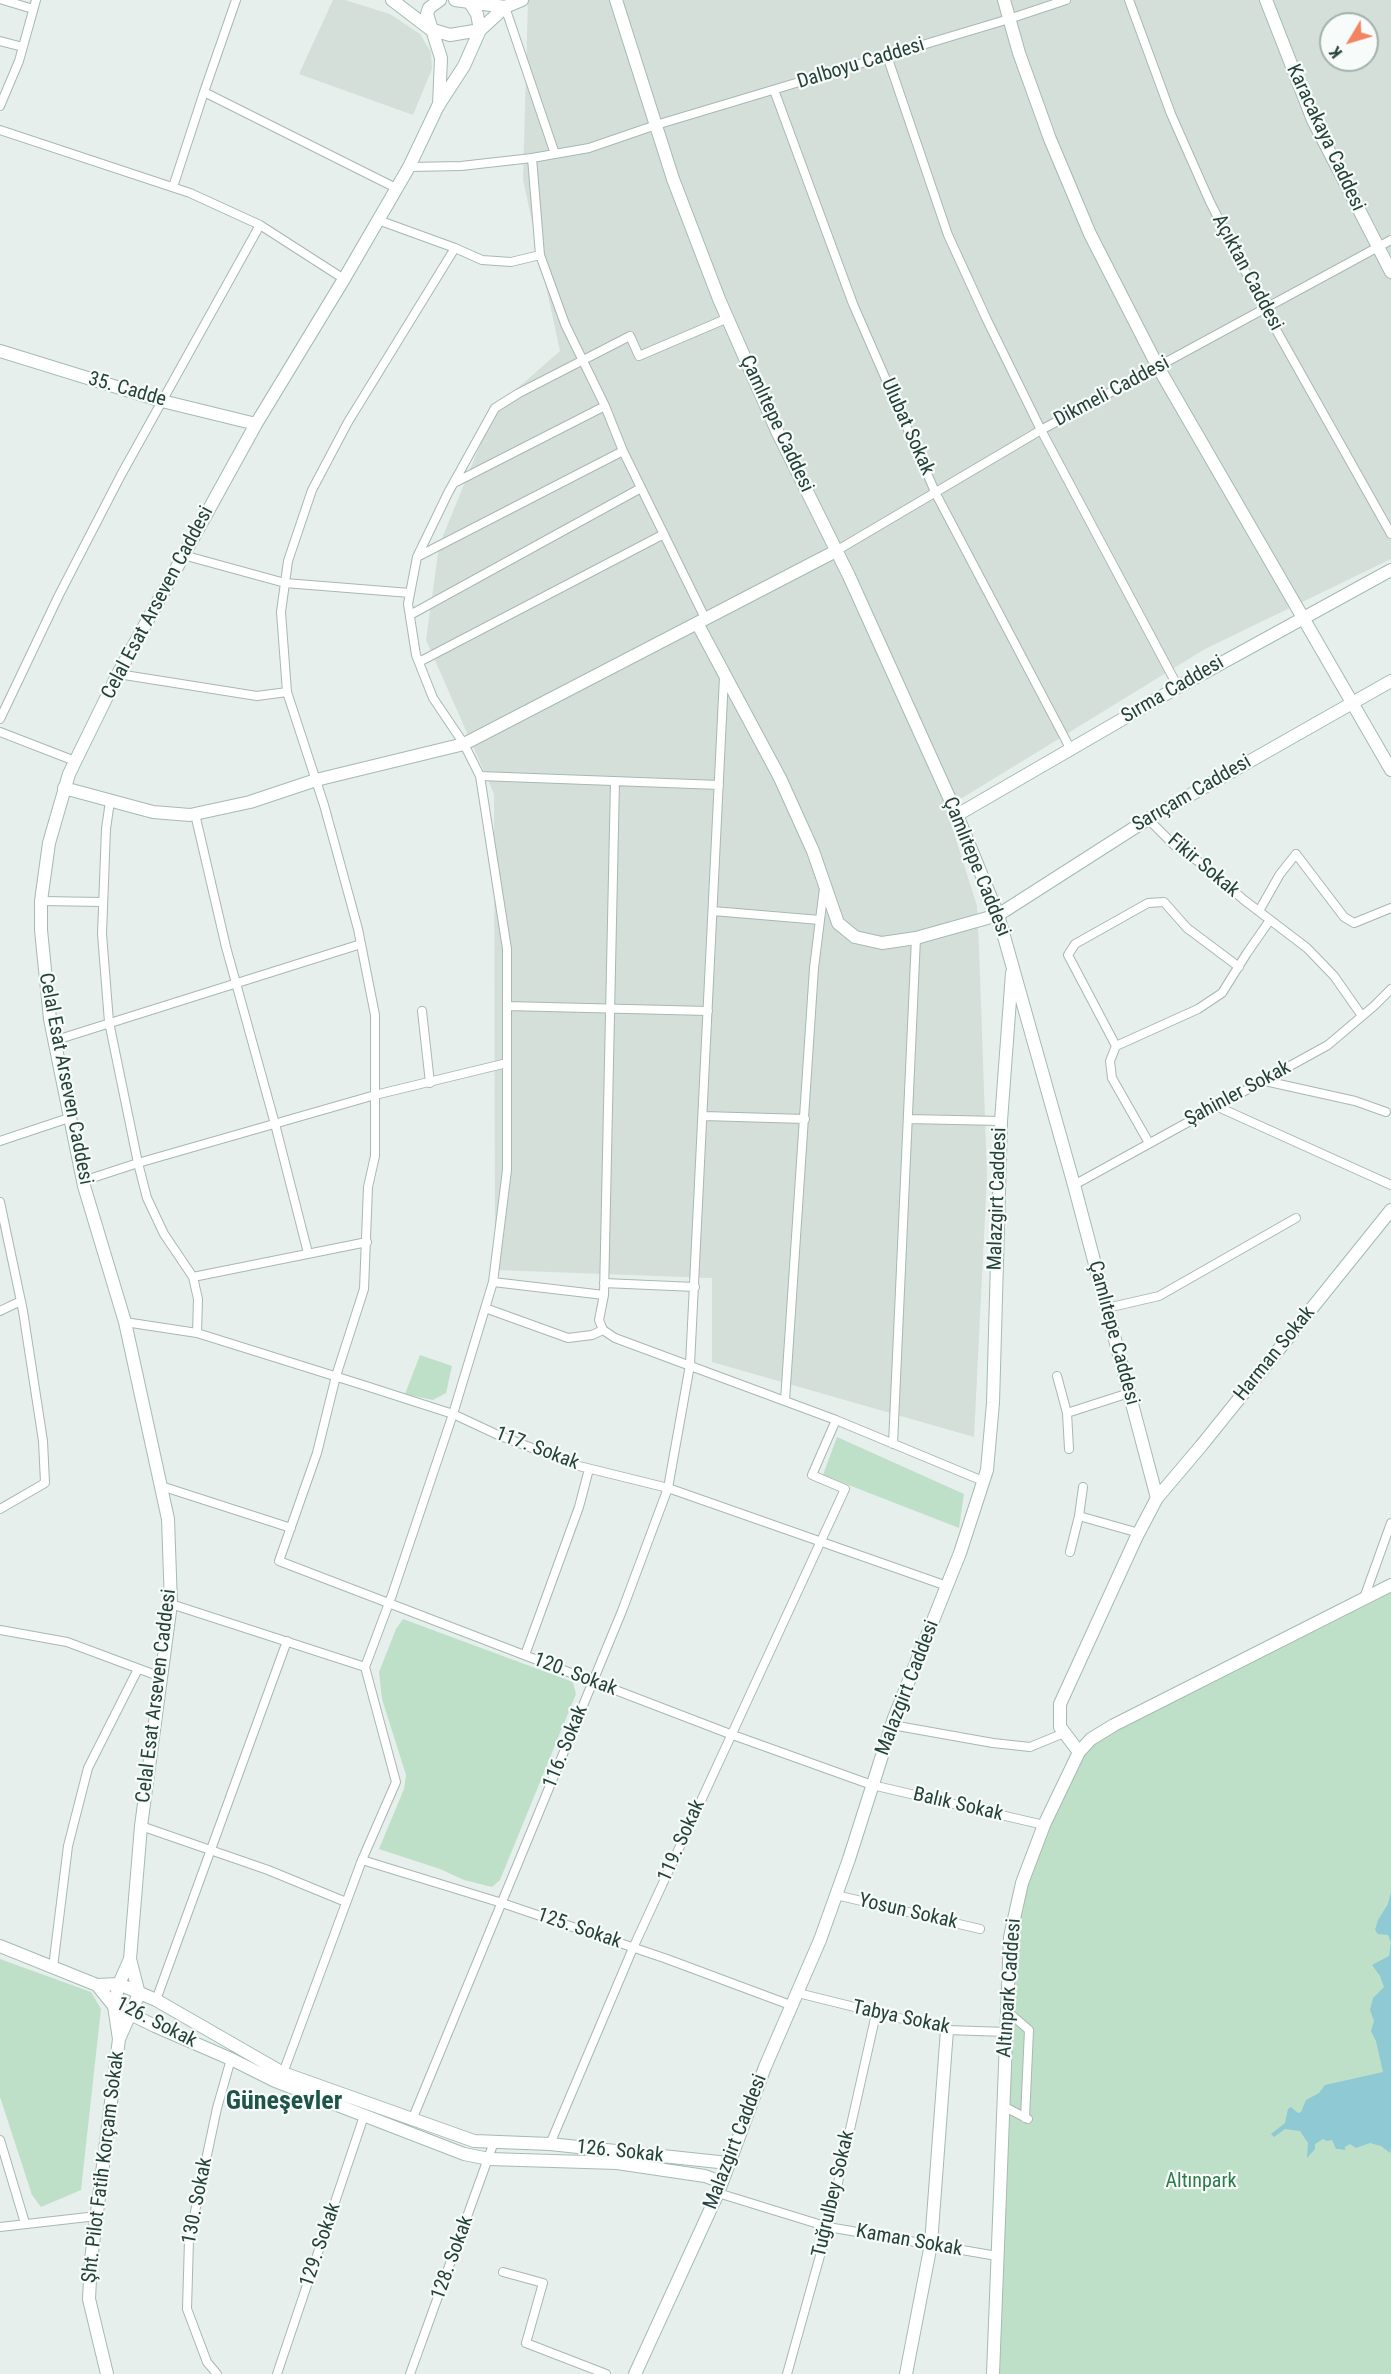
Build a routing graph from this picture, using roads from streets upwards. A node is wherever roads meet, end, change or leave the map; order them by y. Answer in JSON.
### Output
{"nodes":[{"id":1,"x":3,"y":0,"type":"edge"},
{"id":2,"x":236,"y":0,"type":"edge"},
{"id":3,"x":392,"y":0,"type":"edge"},
{"id":4,"x":440,"y":0,"type":"edge"},
{"id":5,"x":455,"y":0,"type":"edge"},
{"id":6,"x":522,"y":0,"type":"edge"},
{"id":7,"x":616,"y":0,"type":"edge"},
{"id":8,"x":1004,"y":0,"type":"edge"},
{"id":9,"x":1066,"y":0,"type":"edge"},
{"id":10,"x":1129,"y":0,"type":"edge"},
{"id":11,"x":1266,"y":0,"type":"edge"},
{"id":12,"x":469,"y":1,"type":"edge"},
{"id":13,"x":35,"y":4,"type":"edge"},
{"id":14,"x":506,"y":8,"type":"junction"},
{"id":15,"x":1010,"y":19,"type":"junction"},
{"id":16,"x":430,"y":29,"type":"junction"},
{"id":17,"x":480,"y":30,"type":"junction"},
{"id":18,"x":0,"y":41,"type":"edge"},
{"id":19,"x":23,"y":47,"type":"junction"},
{"id":20,"x":887,"y":56,"type":"junction"},
{"id":21,"x":774,"y":90,"type":"junction"},
{"id":22,"x":204,"y":92,"type":"junction"},
{"id":23,"x":0,"y":106,"type":"edge"},
{"id":24,"x":438,"y":106,"type":"junction"},
{"id":25,"x":656,"y":125,"type":"junction"},
{"id":26,"x":0,"y":130,"type":"edge"},
{"id":27,"x":555,"y":154,"type":"junction"},
{"id":28,"x":532,"y":158,"type":"junction"},
{"id":29,"x":409,"y":166,"type":"junction"},
{"id":30,"x":174,"y":187,"type":"junction"},
{"id":31,"x":396,"y":188,"type":"junction"},
{"id":32,"x":378,"y":220,"type":"junction"},
{"id":33,"x":260,"y":225,"type":"junction"},
{"id":34,"x":1391,"y":240,"type":"edge"},
{"id":35,"x":455,"y":248,"type":"junction"},
{"id":36,"x":1377,"y":248,"type":"junction"},
{"id":37,"x":540,"y":255,"type":"junction"},
{"id":38,"x":1391,"y":272,"type":"edge"},
{"id":39,"x":344,"y":279,"type":"junction"},
{"id":40,"x":1265,"y":310,"type":"junction"},
{"id":41,"x":728,"y":318,"type":"junction"},
{"id":42,"x":0,"y":351,"type":"edge"},
{"id":43,"x":583,"y":360,"type":"junction"},
{"id":44,"x":1158,"y":368,"type":"junction"},
{"id":45,"x":162,"y":401,"type":"junction"},
{"id":46,"x":605,"y":406,"type":"junction"},
{"id":47,"x":256,"y":424,"type":"junction"},
{"id":48,"x":1041,"y":430,"type":"junction"},
{"id":49,"x":623,"y":451,"type":"junction"},
{"id":50,"x":453,"y":483,"type":"junction"},
{"id":51,"x":641,"y":488,"type":"junction"},
{"id":52,"x":936,"y":494,"type":"junction"},
{"id":53,"x":664,"y":534,"type":"junction"},
{"id":54,"x":1391,"y":534,"type":"edge"},
{"id":55,"x":836,"y":551,"type":"junction"},
{"id":56,"x":183,"y":555,"type":"junction"},
{"id":57,"x":417,"y":557,"type":"junction"},
{"id":58,"x":1391,"y":570,"type":"edge"},
{"id":59,"x":285,"y":583,"type":"junction"},
{"id":60,"x":410,"y":593,"type":"junction"},
{"id":61,"x":410,"y":615,"type":"junction"},
{"id":62,"x":1302,"y":617,"type":"junction"},
{"id":63,"x":701,"y":621,"type":"junction"},
{"id":64,"x":419,"y":662,"type":"junction"},
{"id":65,"x":118,"y":674,"type":"junction"},
{"id":66,"x":724,"y":674,"type":"junction"},
{"id":67,"x":1391,"y":681,"type":"edge"},
{"id":68,"x":1178,"y":687,"type":"junction"},
{"id":69,"x":287,"y":692,"type":"junction"},
{"id":70,"x":1352,"y":702,"type":"junction"},
{"id":71,"x":0,"y":719,"type":"edge"},
{"id":72,"x":0,"y":732,"type":"edge"},
{"id":73,"x":464,"y":744,"type":"junction"},
{"id":74,"x":1071,"y":750,"type":"junction"},
{"id":75,"x":75,"y":761,"type":"junction"},
{"id":76,"x":1391,"y":770,"type":"edge"},
{"id":77,"x":480,"y":776,"type":"junction"},
{"id":78,"x":316,"y":780,"type":"junction"},
{"id":79,"x":615,"y":781,"type":"junction"},
{"id":80,"x":719,"y":785,"type":"junction"},
{"id":81,"x":64,"y":788,"type":"junction"},
{"id":82,"x":110,"y":801,"type":"junction"},
{"id":83,"x":195,"y":814,"type":"junction"},
{"id":84,"x":957,"y":815,"type":"junction"},
{"id":85,"x":1148,"y":819,"type":"junction"},
{"id":86,"x":825,"y":884,"type":"junction"},
{"id":87,"x":42,"y":901,"type":"junction"},
{"id":88,"x":103,"y":902,"type":"junction"},
{"id":89,"x":1391,"y":908,"type":"edge"},
{"id":90,"x":713,"y":911,"type":"junction"},
{"id":91,"x":1259,"y":911,"type":"junction"},
{"id":92,"x":998,"y":915,"type":"junction"},
{"id":93,"x":820,"y":920,"type":"junction"},
{"id":94,"x":1270,"y":920,"type":"junction"},
{"id":95,"x":916,"y":938,"type":"junction"},
{"id":96,"x":361,"y":944,"type":"junction"},
{"id":97,"x":1013,"y":964,"type":"junction"},
{"id":98,"x":1239,"y":967,"type":"junction"},
{"id":99,"x":237,"y":982,"type":"junction"},
{"id":100,"x":1391,"y":989,"type":"edge"},
{"id":101,"x":507,"y":1006,"type":"junction"},
{"id":102,"x":610,"y":1008,"type":"junction"},
{"id":103,"x":422,"y":1011,"type":"dead end"},
{"id":104,"x":708,"y":1011,"type":"junction"},
{"id":105,"x":1362,"y":1016,"type":"junction"},
{"id":106,"x":109,"y":1022,"type":"junction"},
{"id":107,"x":54,"y":1041,"type":"junction"},
{"id":108,"x":1116,"y":1046,"type":"junction"},
{"id":109,"x":507,"y":1063,"type":"junction"},
{"id":110,"x":1264,"y":1081,"type":"junction"},
{"id":111,"x":430,"y":1083,"type":"junction"},
{"id":112,"x":375,"y":1095,"type":"junction"},
{"id":113,"x":1216,"y":1106,"type":"junction"},
{"id":114,"x":1386,"y":1112,"type":"dead end"},
{"id":115,"x":704,"y":1116,"type":"junction"},
{"id":116,"x":69,"y":1118,"type":"junction"},
{"id":117,"x":805,"y":1119,"type":"junction"},
{"id":118,"x":908,"y":1119,"type":"junction"},
{"id":119,"x":1001,"y":1120,"type":"junction"},
{"id":120,"x":275,"y":1124,"type":"junction"},
{"id":121,"x":0,"y":1141,"type":"edge"},
{"id":122,"x":1149,"y":1143,"type":"junction"},
{"id":123,"x":138,"y":1163,"type":"junction"},
{"id":124,"x":83,"y":1181,"type":"junction"},
{"id":125,"x":1074,"y":1185,"type":"junction"},
{"id":126,"x":1391,"y":1185,"type":"edge"},
{"id":127,"x":0,"y":1202,"type":"edge"},
{"id":128,"x":1391,"y":1210,"type":"edge"},
{"id":129,"x":1296,"y":1218,"type":"dead end"},
{"id":130,"x":367,"y":1242,"type":"junction"},
{"id":131,"x":308,"y":1253,"type":"junction"},
{"id":132,"x":193,"y":1277,"type":"junction"},
{"id":133,"x":494,"y":1282,"type":"junction"},
{"id":134,"x":604,"y":1283,"type":"junction"},
{"id":135,"x":695,"y":1287,"type":"junction"},
{"id":136,"x":604,"y":1295,"type":"junction"},
{"id":137,"x":21,"y":1301,"type":"junction"},
{"id":138,"x":485,"y":1308,"type":"junction"},
{"id":139,"x":1107,"y":1308,"type":"junction"},
{"id":140,"x":0,"y":1311,"type":"edge"},
{"id":141,"x":125,"y":1322,"type":"junction"},
{"id":142,"x":603,"y":1330,"type":"junction"},
{"id":143,"x":197,"y":1333,"type":"junction"},
{"id":144,"x":690,"y":1365,"type":"junction"},
{"id":145,"x":336,"y":1376,"type":"junction"},
{"id":146,"x":1057,"y":1376,"type":"dead end"},
{"id":147,"x":1129,"y":1393,"type":"junction"},
{"id":148,"x":785,"y":1401,"type":"junction"},
{"id":149,"x":1067,"y":1413,"type":"junction"},
{"id":150,"x":453,"y":1414,"type":"junction"},
{"id":151,"x":836,"y":1420,"type":"junction"},
{"id":152,"x":893,"y":1444,"type":"junction"},
{"id":153,"x":1069,"y":1449,"type":"dead end"},
{"id":154,"x":589,"y":1469,"type":"junction"},
{"id":155,"x":983,"y":1481,"type":"junction"},
{"id":156,"x":161,"y":1486,"type":"junction"},
{"id":157,"x":1083,"y":1487,"type":"dead end"},
{"id":158,"x":668,"y":1488,"type":"junction"},
{"id":159,"x":1157,"y":1498,"type":"junction"},
{"id":160,"x":0,"y":1509,"type":"edge"},
{"id":161,"x":1079,"y":1516,"type":"junction"},
{"id":162,"x":1391,"y":1523,"type":"edge"},
{"id":163,"x":291,"y":1528,"type":"junction"},
{"id":164,"x":1139,"y":1533,"type":"junction"},
{"id":165,"x":822,"y":1542,"type":"junction"},
{"id":166,"x":1070,"y":1552,"type":"dead end"},
{"id":167,"x":1391,"y":1585,"type":"edge"},
{"id":168,"x":947,"y":1586,"type":"junction"},
{"id":169,"x":1364,"y":1598,"type":"junction"},
{"id":170,"x":389,"y":1602,"type":"junction"},
{"id":171,"x":171,"y":1604,"type":"junction"},
{"id":172,"x":0,"y":1630,"type":"edge"},
{"id":173,"x":287,"y":1641,"type":"junction"},
{"id":174,"x":525,"y":1655,"type":"junction"},
{"id":175,"x":365,"y":1667,"type":"junction"},
{"id":176,"x":138,"y":1669,"type":"junction"},
{"id":177,"x":161,"y":1677,"type":"junction"},
{"id":178,"x":593,"y":1682,"type":"junction"},
{"id":179,"x":892,"y":1725,"type":"junction"},
{"id":180,"x":1064,"y":1733,"type":"junction"},
{"id":181,"x":730,"y":1734,"type":"junction"},
{"id":182,"x":1079,"y":1752,"type":"junction"},
{"id":183,"x":872,"y":1785,"type":"junction"},
{"id":184,"x":141,"y":1826,"type":"junction"},
{"id":185,"x":1044,"y":1826,"type":"junction"},
{"id":186,"x":211,"y":1850,"type":"junction"},
{"id":187,"x":362,"y":1860,"type":"junction"},
{"id":188,"x":836,"y":1895,"type":"junction"},
{"id":189,"x":346,"y":1902,"type":"junction"},
{"id":190,"x":502,"y":1903,"type":"junction"},
{"id":191,"x":980,"y":1929,"type":"dead end"},
{"id":192,"x":0,"y":1946,"type":"edge"},
{"id":193,"x":633,"y":1948,"type":"junction"},
{"id":194,"x":130,"y":1959,"type":"junction"},
{"id":195,"x":53,"y":1967,"type":"junction"},
{"id":196,"x":119,"y":1984,"type":"junction"},
{"id":197,"x":97,"y":1985,"type":"junction"},
{"id":198,"x":798,"y":1993,"type":"junction"},
{"id":199,"x":139,"y":1994,"type":"junction"},
{"id":200,"x":156,"y":2000,"type":"junction"},
{"id":201,"x":114,"y":2006,"type":"junction"},
{"id":202,"x":793,"y":2006,"type":"junction"},
{"id":203,"x":1007,"y":2011,"type":"junction"},
{"id":204,"x":131,"y":2013,"type":"junction"},
{"id":205,"x":876,"y":2014,"type":"junction"},
{"id":206,"x":947,"y":2030,"type":"junction"},
{"id":207,"x":1006,"y":2032,"type":"junction"},
{"id":208,"x":119,"y":2039,"type":"junction"},
{"id":209,"x":231,"y":2059,"type":"junction"},
{"id":210,"x":283,"y":2073,"type":"junction"},
{"id":211,"x":1003,"y":2106,"type":"junction"},
{"id":212,"x":364,"y":2116,"type":"junction"},
{"id":213,"x":412,"y":2120,"type":"junction"},
{"id":214,"x":0,"y":2140,"type":"edge"},
{"id":215,"x":494,"y":2142,"type":"junction"},
{"id":216,"x":550,"y":2144,"type":"junction"},
{"id":217,"x":489,"y":2159,"type":"junction"},
{"id":218,"x":728,"y":2163,"type":"junction"},
{"id":219,"x":719,"y":2187,"type":"junction"},
{"id":220,"x":97,"y":2216,"type":"junction"},
{"id":221,"x":25,"y":2223,"type":"junction"},
{"id":222,"x":0,"y":2227,"type":"edge"},
{"id":223,"x":828,"y":2227,"type":"junction"},
{"id":224,"x":931,"y":2244,"type":"junction"},
{"id":225,"x":996,"y":2256,"type":"junction"},
{"id":226,"x":503,"y":2272,"type":"dead end"},
{"id":227,"x":105,"y":2371,"type":"edge"},
{"id":228,"x":591,"y":2372,"type":"edge"},
{"id":229,"x":217,"y":2374,"type":"edge"},
{"id":230,"x":277,"y":2374,"type":"edge"},
{"id":231,"x":410,"y":2374,"type":"edge"},
{"id":232,"x":606,"y":2374,"type":"edge"},
{"id":233,"x":635,"y":2374,"type":"edge"},
{"id":234,"x":788,"y":2374,"type":"edge"},
{"id":235,"x":906,"y":2374,"type":"edge"},
{"id":236,"x":993,"y":2374,"type":"edge"}],
"edges":[{"from":1,"to":13,"type":"street"},
{"from":2,"to":22,"type":"street"},
{"from":3,"to":16,"type":"street"},
{"from":4,"to":16,"type":"street"},
{"from":5,"to":12,"type":"street"},
{"from":6,"to":14,"type":"street"},
{"from":7,"to":25,"type":"street","name":"Çamlıtepe Caddesi"},
{"from":8,"to":15,"type":"street"},
{"from":9,"to":15,"type":"street","name":"Dalboyu Caddesi"},
{"from":10,"to":40,"type":"street","name":"Açıktan Caddesi"},
{"from":11,"to":36,"type":"street","name":"Karacakaya Caddesi"},
{"from":12,"to":14,"type":"street"},
{"from":12,"to":17,"type":"street"},
{"from":13,"to":19,"type":"street"},
{"from":14,"to":17,"type":"street"},
{"from":14,"to":27,"type":"street"},
{"from":15,"to":20,"type":"street","name":"Dalboyu Caddesi"},
{"from":15,"to":44,"type":"street"},
{"from":16,"to":17,"type":"street"},
{"from":16,"to":24,"type":"street"},
{"from":17,"to":24,"type":"street"},
{"from":18,"to":19,"type":"street"},
{"from":19,"to":23,"type":"street"},
{"from":20,"to":21,"type":"street","name":"Dalboyu Caddesi"},
{"from":20,"to":48,"type":"street"},
{"from":21,"to":25,"type":"street","name":"Dalboyu Caddesi"},
{"from":21,"to":52,"type":"street","name":"Ulubat Sokak"},
{"from":22,"to":30,"type":"street"},
{"from":22,"to":31,"type":"street"},
{"from":24,"to":29,"type":"street","name":"Celal Esat Arseven Caddesi"},
{"from":25,"to":27,"type":"street","name":"Dalboyu Caddesi"},
{"from":25,"to":41,"type":"street","name":"Çamlıtepe Caddesi"},
{"from":26,"to":30,"type":"street"},
{"from":27,"to":28,"type":"street","name":"Dalboyu Caddesi"},
{"from":28,"to":29,"type":"street","name":"Dalboyu Caddesi"},
{"from":28,"to":37,"type":"street"},
{"from":29,"to":31,"type":"street","name":"Celal Esat Arseven Caddesi"},
{"from":30,"to":33,"type":"street"},
{"from":31,"to":32,"type":"street","name":"Celal Esat Arseven Caddesi"},
{"from":32,"to":35,"type":"street"},
{"from":32,"to":39,"type":"street","name":"Celal Esat Arseven Caddesi"},
{"from":33,"to":39,"type":"street"},
{"from":33,"to":45,"type":"street"},
{"from":34,"to":36,"type":"street","name":"Dikmeli Caddesi"},
{"from":35,"to":37,"type":"street"},
{"from":35,"to":59,"type":"street"},
{"from":36,"to":38,"type":"street","name":"Karacakaya Caddesi"},
{"from":36,"to":40,"type":"street","name":"Dikmeli Caddesi"},
{"from":37,"to":43,"type":"street"},
{"from":39,"to":47,"type":"street","name":"Celal Esat Arseven Caddesi"},
{"from":40,"to":44,"type":"street","name":"Dikmeli Caddesi"},
{"from":40,"to":54,"type":"street","name":"Açıktan Caddesi"},
{"from":41,"to":43,"type":"street"},
{"from":41,"to":55,"type":"street","name":"Çamlıtepe Caddesi"},
{"from":42,"to":45,"type":"street","name":"35. Cadde"},
{"from":43,"to":46,"type":"street"},
{"from":43,"to":50,"type":"street"},
{"from":44,"to":48,"type":"street","name":"Dikmeli Caddesi"},
{"from":44,"to":62,"type":"street"},
{"from":45,"to":47,"type":"street","name":"35. Cadde"},
{"from":45,"to":71,"type":"street"},
{"from":46,"to":49,"type":"street"},
{"from":46,"to":50,"type":"street"},
{"from":47,"to":56,"type":"street","name":"Celal Esat Arseven Caddesi"},
{"from":48,"to":52,"type":"street","name":"Dikmeli Caddesi"},
{"from":48,"to":68,"type":"street"},
{"from":49,"to":51,"type":"street"},
{"from":49,"to":57,"type":"street"},
{"from":50,"to":57,"type":"street"},
{"from":51,"to":53,"type":"street"},
{"from":51,"to":61,"type":"street"},
{"from":52,"to":55,"type":"street","name":"Dikmeli Caddesi"},
{"from":52,"to":74,"type":"street","name":"Ulubat Sokak"},
{"from":53,"to":63,"type":"street"},
{"from":53,"to":64,"type":"street"},
{"from":55,"to":63,"type":"street"},
{"from":55,"to":84,"type":"street","name":"Çamlıtepe Caddesi"},
{"from":56,"to":59,"type":"street"},
{"from":56,"to":65,"type":"street","name":"Celal Esat Arseven Caddesi"},
{"from":57,"to":60,"type":"street"},
{"from":58,"to":62,"type":"street","name":"Sırma Caddesi"},
{"from":59,"to":60,"type":"street"},
{"from":59,"to":69,"type":"street"},
{"from":60,"to":61,"type":"street"},
{"from":61,"to":64,"type":"street"},
{"from":62,"to":68,"type":"street","name":"Sırma Caddesi"},
{"from":62,"to":70,"type":"street"},
{"from":63,"to":66,"type":"street","name":"Sarıçam Caddesi"},
{"from":63,"to":73,"type":"street"},
{"from":64,"to":73,"type":"street"},
{"from":65,"to":69,"type":"street"},
{"from":65,"to":75,"type":"street","name":"Celal Esat Arseven Caddesi"},
{"from":66,"to":80,"type":"street","name":"116. Sokak"},
{"from":66,"to":86,"type":"street","name":"Sarıçam Caddesi"},
{"from":67,"to":70,"type":"street","name":"Sarıçam Caddesi"},
{"from":68,"to":74,"type":"street","name":"Sırma Caddesi"},
{"from":69,"to":78,"type":"street"},
{"from":70,"to":76,"type":"street"},
{"from":70,"to":85,"type":"street","name":"Sarıçam Caddesi"},
{"from":72,"to":75,"type":"street"},
{"from":73,"to":77,"type":"street"},
{"from":73,"to":78,"type":"street"},
{"from":74,"to":84,"type":"street","name":"Sırma Caddesi"},
{"from":75,"to":81,"type":"street","name":"Celal Esat Arseven Caddesi"},
{"from":77,"to":79,"type":"street"},
{"from":77,"to":101,"type":"street"},
{"from":78,"to":83,"type":"street"},
{"from":78,"to":96,"type":"street"},
{"from":79,"to":80,"type":"street"},
{"from":79,"to":102,"type":"street"},
{"from":80,"to":90,"type":"street","name":"116. Sokak"},
{"from":81,"to":82,"type":"street"},
{"from":81,"to":87,"type":"street","name":"Celal Esat Arseven Caddesi"},
{"from":82,"to":83,"type":"street"},
{"from":82,"to":88,"type":"street"},
{"from":83,"to":99,"type":"street"},
{"from":84,"to":92,"type":"street","name":"Çamlıtepe Caddesi"},
{"from":85,"to":91,"type":"street","name":"Fikir Sokak"},
{"from":85,"to":92,"type":"street","name":"Sarıçam Caddesi"},
{"from":86,"to":93,"type":"street"},
{"from":86,"to":95,"type":"street","name":"Sarıçam Caddesi"},
{"from":87,"to":88,"type":"street"},
{"from":87,"to":107,"type":"street","name":"Celal Esat Arseven Caddesi"},
{"from":88,"to":106,"type":"street"},
{"from":89,"to":91,"type":"street","name":"Fikir Sokak"},
{"from":90,"to":93,"type":"street"},
{"from":90,"to":104,"type":"street","name":"116. Sokak"},
{"from":91,"to":94,"type":"street","name":"Fikir Sokak"},
{"from":92,"to":95,"type":"street","name":"Sarıçam Caddesi"},
{"from":92,"to":97,"type":"street","name":"Çamlıtepe Caddesi"},
{"from":93,"to":117,"type":"street"},
{"from":94,"to":98,"type":"street"},
{"from":94,"to":105,"type":"street","name":"Fikir Sokak"},
{"from":95,"to":118,"type":"street"},
{"from":96,"to":99,"type":"street"},
{"from":96,"to":112,"type":"street"},
{"from":97,"to":119,"type":"street","name":"Malazgirt Caddesi"},
{"from":97,"to":125,"type":"street","name":"Çamlıtepe Caddesi"},
{"from":98,"to":108,"type":"street"},
{"from":98,"to":108,"type":"street"},
{"from":99,"to":106,"type":"street"},
{"from":99,"to":120,"type":"street"},
{"from":100,"to":105,"type":"street","name":"Şahinler Sokak"},
{"from":101,"to":102,"type":"street"},
{"from":101,"to":109,"type":"street"},
{"from":102,"to":104,"type":"street"},
{"from":102,"to":134,"type":"street"},
{"from":103,"to":111,"type":"street"},
{"from":104,"to":115,"type":"street","name":"116. Sokak"},
{"from":105,"to":110,"type":"street","name":"Şahinler Sokak"},
{"from":106,"to":107,"type":"street"},
{"from":106,"to":123,"type":"street"},
{"from":107,"to":116,"type":"street","name":"Celal Esat Arseven Caddesi"},
{"from":108,"to":122,"type":"street"},
{"from":109,"to":111,"type":"street"},
{"from":109,"to":133,"type":"street"},
{"from":110,"to":113,"type":"street","name":"Şahinler Sokak"},
{"from":110,"to":114,"type":"street"},
{"from":111,"to":112,"type":"street"},
{"from":112,"to":120,"type":"street"},
{"from":112,"to":130,"type":"street"},
{"from":113,"to":122,"type":"street","name":"Şahinler Sokak"},
{"from":113,"to":126,"type":"street"},
{"from":115,"to":117,"type":"street"},
{"from":115,"to":135,"type":"street","name":"116. Sokak"},
{"from":116,"to":121,"type":"street"},
{"from":116,"to":124,"type":"street","name":"Celal Esat Arseven Caddesi"},
{"from":117,"to":148,"type":"street"},
{"from":118,"to":119,"type":"street"},
{"from":118,"to":152,"type":"street"},
{"from":119,"to":155,"type":"street","name":"Malazgirt Caddesi"},
{"from":120,"to":123,"type":"street"},
{"from":120,"to":131,"type":"street"},
{"from":122,"to":125,"type":"street","name":"Şahinler Sokak"},
{"from":123,"to":124,"type":"street"},
{"from":123,"to":132,"type":"street"},
{"from":124,"to":141,"type":"street","name":"Celal Esat Arseven Caddesi"},
{"from":125,"to":139,"type":"street","name":"Çamlıtepe Caddesi"},
{"from":127,"to":137,"type":"street"},
{"from":128,"to":159,"type":"street","name":"Harman Sokak"},
{"from":129,"to":139,"type":"street"},
{"from":130,"to":131,"type":"street"},
{"from":130,"to":145,"type":"street"},
{"from":131,"to":132,"type":"street"},
{"from":132,"to":143,"type":"street"},
{"from":133,"to":136,"type":"street"},
{"from":133,"to":138,"type":"street"},
{"from":134,"to":135,"type":"street"},
{"from":134,"to":136,"type":"street"},
{"from":135,"to":144,"type":"street","name":"116. Sokak"},
{"from":136,"to":142,"type":"street"},
{"from":137,"to":140,"type":"street"},
{"from":137,"to":160,"type":"street"},
{"from":138,"to":142,"type":"street"},
{"from":138,"to":150,"type":"street"},
{"from":139,"to":147,"type":"street","name":"Çamlıtepe Caddesi"},
{"from":141,"to":143,"type":"street","name":"117. Sokak"},
{"from":141,"to":156,"type":"street","name":"Celal Esat Arseven Caddesi"},
{"from":142,"to":144,"type":"street"},
{"from":143,"to":145,"type":"street","name":"117. Sokak"},
{"from":144,"to":148,"type":"street"},
{"from":144,"to":158,"type":"street","name":"116. Sokak"},
{"from":145,"to":150,"type":"street","name":"117. Sokak"},
{"from":145,"to":163,"type":"street"},
{"from":146,"to":149,"type":"street"},
{"from":147,"to":149,"type":"street"},
{"from":147,"to":159,"type":"street","name":"Çamlıtepe Caddesi"},
{"from":148,"to":151,"type":"street"},
{"from":149,"to":153,"type":"street"},
{"from":150,"to":154,"type":"street","name":"117. Sokak"},
{"from":150,"to":170,"type":"street"},
{"from":151,"to":152,"type":"street"},
{"from":151,"to":165,"type":"street","name":"119. Sokak"},
{"from":152,"to":155,"type":"street"},
{"from":154,"to":158,"type":"street","name":"117. Sokak"},
{"from":154,"to":174,"type":"street"},
{"from":155,"to":168,"type":"street","name":"Malazgirt Caddesi"},
{"from":156,"to":163,"type":"street"},
{"from":156,"to":171,"type":"street","name":"Celal Esat Arseven Caddesi"},
{"from":157,"to":161,"type":"street"},
{"from":158,"to":165,"type":"street","name":"117. Sokak"},
{"from":158,"to":178,"type":"street","name":"116. Sokak"},
{"from":159,"to":164,"type":"street"},
{"from":161,"to":164,"type":"street"},
{"from":161,"to":166,"type":"street"},
{"from":162,"to":169,"type":"street"},
{"from":163,"to":170,"type":"street","name":"120. Sokak"},
{"from":164,"to":180,"type":"street"},
{"from":165,"to":168,"type":"street","name":"117. Sokak"},
{"from":165,"to":181,"type":"street","name":"119. Sokak"},
{"from":167,"to":169,"type":"street","name":"Altınpark Caddesi"},
{"from":168,"to":179,"type":"street","name":"Malazgirt Caddesi"},
{"from":169,"to":182,"type":"street","name":"Altınpark Caddesi"},
{"from":170,"to":174,"type":"street","name":"120. Sokak"},
{"from":170,"to":175,"type":"street"},
{"from":171,"to":173,"type":"street"},
{"from":171,"to":177,"type":"street","name":"Celal Esat Arseven Caddesi"},
{"from":172,"to":176,"type":"street"},
{"from":173,"to":175,"type":"street"},
{"from":173,"to":186,"type":"street"},
{"from":174,"to":178,"type":"street","name":"120. Sokak"},
{"from":175,"to":187,"type":"street"},
{"from":176,"to":177,"type":"street"},
{"from":176,"to":195,"type":"street"},
{"from":177,"to":184,"type":"street","name":"Celal Esat Arseven Caddesi"},
{"from":178,"to":181,"type":"street","name":"120. Sokak"},
{"from":178,"to":190,"type":"street","name":"116. Sokak"},
{"from":179,"to":180,"type":"street"},
{"from":179,"to":183,"type":"street","name":"Malazgirt Caddesi"},
{"from":180,"to":182,"type":"street"},
{"from":181,"to":183,"type":"street","name":"120. Sokak"},
{"from":181,"to":193,"type":"street","name":"119. Sokak"},
{"from":182,"to":185,"type":"street","name":"Altınpark Caddesi"},
{"from":183,"to":185,"type":"street","name":"Balık Sokak"},
{"from":183,"to":188,"type":"street","name":"Malazgirt Caddesi"},
{"from":184,"to":186,"type":"street"},
{"from":184,"to":194,"type":"street","name":"Celal Esat Arseven Caddesi"},
{"from":185,"to":203,"type":"street","name":"Altınpark Caddesi"},
{"from":186,"to":189,"type":"street"},
{"from":186,"to":200,"type":"street"},
{"from":187,"to":189,"type":"street"},
{"from":187,"to":190,"type":"street","name":"125. Sokak"},
{"from":188,"to":191,"type":"street","name":"Yosun Sokak"},
{"from":188,"to":198,"type":"street","name":"Malazgirt Caddesi"},
{"from":189,"to":210,"type":"street"},
{"from":190,"to":193,"type":"street","name":"125. Sokak"},
{"from":190,"to":213,"type":"street","name":"116. Sokak"},
{"from":192,"to":195,"type":"street"},
{"from":193,"to":202,"type":"street","name":"125. Sokak"},
{"from":193,"to":216,"type":"street","name":"119. Sokak"},
{"from":194,"to":196,"type":"street"},
{"from":194,"to":199,"type":"street"},
{"from":195,"to":197,"type":"street"},
{"from":196,"to":197,"type":"street","name":"126. Sokak"},
{"from":196,"to":199,"type":"street","name":"126. Sokak"},
{"from":196,"to":201,"type":"street"},
{"from":197,"to":201,"type":"street","name":"126. Sokak"},
{"from":198,"to":202,"type":"street","name":"Malazgirt Caddesi"},
{"from":198,"to":205,"type":"street","name":"Tabya Sokak"},
{"from":199,"to":200,"type":"street","name":"126. Sokak"},
{"from":199,"to":204,"type":"street"},
{"from":200,"to":210,"type":"street","name":"126. Sokak"},
{"from":201,"to":204,"type":"street","name":"126. Sokak"},
{"from":201,"to":208,"type":"street"},
{"from":202,"to":218,"type":"street","name":"Malazgirt Caddesi"},
{"from":203,"to":207,"type":"street","name":"Altınpark Caddesi"},
{"from":203,"to":211,"type":"street"},
{"from":204,"to":208,"type":"street"},
{"from":204,"to":209,"type":"street","name":"126. Sokak"},
{"from":205,"to":206,"type":"street","name":"Tabya Sokak"},
{"from":205,"to":223,"type":"street","name":"Tuğrulbey Sokak"},
{"from":206,"to":207,"type":"street","name":"Tabya Sokak"},
{"from":206,"to":224,"type":"street"},
{"from":207,"to":211,"type":"street","name":"Altınpark Caddesi"},
{"from":208,"to":220,"type":"street","name":"Şht. Pilot Fatih Korçam Sokak"},
{"from":209,"to":212,"type":"street","name":"126. Sokak"},
{"from":209,"to":229,"type":"street","name":"130. Sokak"},
{"from":210,"to":213,"type":"street","name":"126. Sokak"},
{"from":211,"to":225,"type":"street","name":"Altınpark Caddesi"},
{"from":212,"to":217,"type":"street","name":"126. Sokak"},
{"from":212,"to":230,"type":"street","name":"129. Sokak"},
{"from":213,"to":215,"type":"street","name":"126. Sokak"},
{"from":214,"to":221,"type":"street"},
{"from":215,"to":216,"type":"street","name":"126. Sokak"},
{"from":215,"to":217,"type":"street","name":"128. Sokak"},
{"from":216,"to":218,"type":"street","name":"126. Sokak"},
{"from":217,"to":219,"type":"street","name":"126. Sokak"},
{"from":217,"to":231,"type":"street","name":"128. Sokak"},
{"from":218,"to":219,"type":"street","name":"Malazgirt Caddesi"},
{"from":219,"to":223,"type":"street","name":"Kaman Sokak"},
{"from":219,"to":233,"type":"street","name":"Malazgirt Caddesi"},
{"from":220,"to":221,"type":"street"},
{"from":220,"to":227,"type":"street","name":"Şht. Pilot Fatih Korçam Sokak"},
{"from":221,"to":222,"type":"street"},
{"from":223,"to":224,"type":"street","name":"Kaman Sokak"},
{"from":223,"to":234,"type":"street","name":"Tuğrulbey Sokak"},
{"from":224,"to":225,"type":"street","name":"Kaman Sokak"},
{"from":224,"to":235,"type":"street"},
{"from":225,"to":236,"type":"street","name":"Altınpark Caddesi"},
{"from":226,"to":228,"type":"street"},
{"from":228,"to":232,"type":"street"}]}
